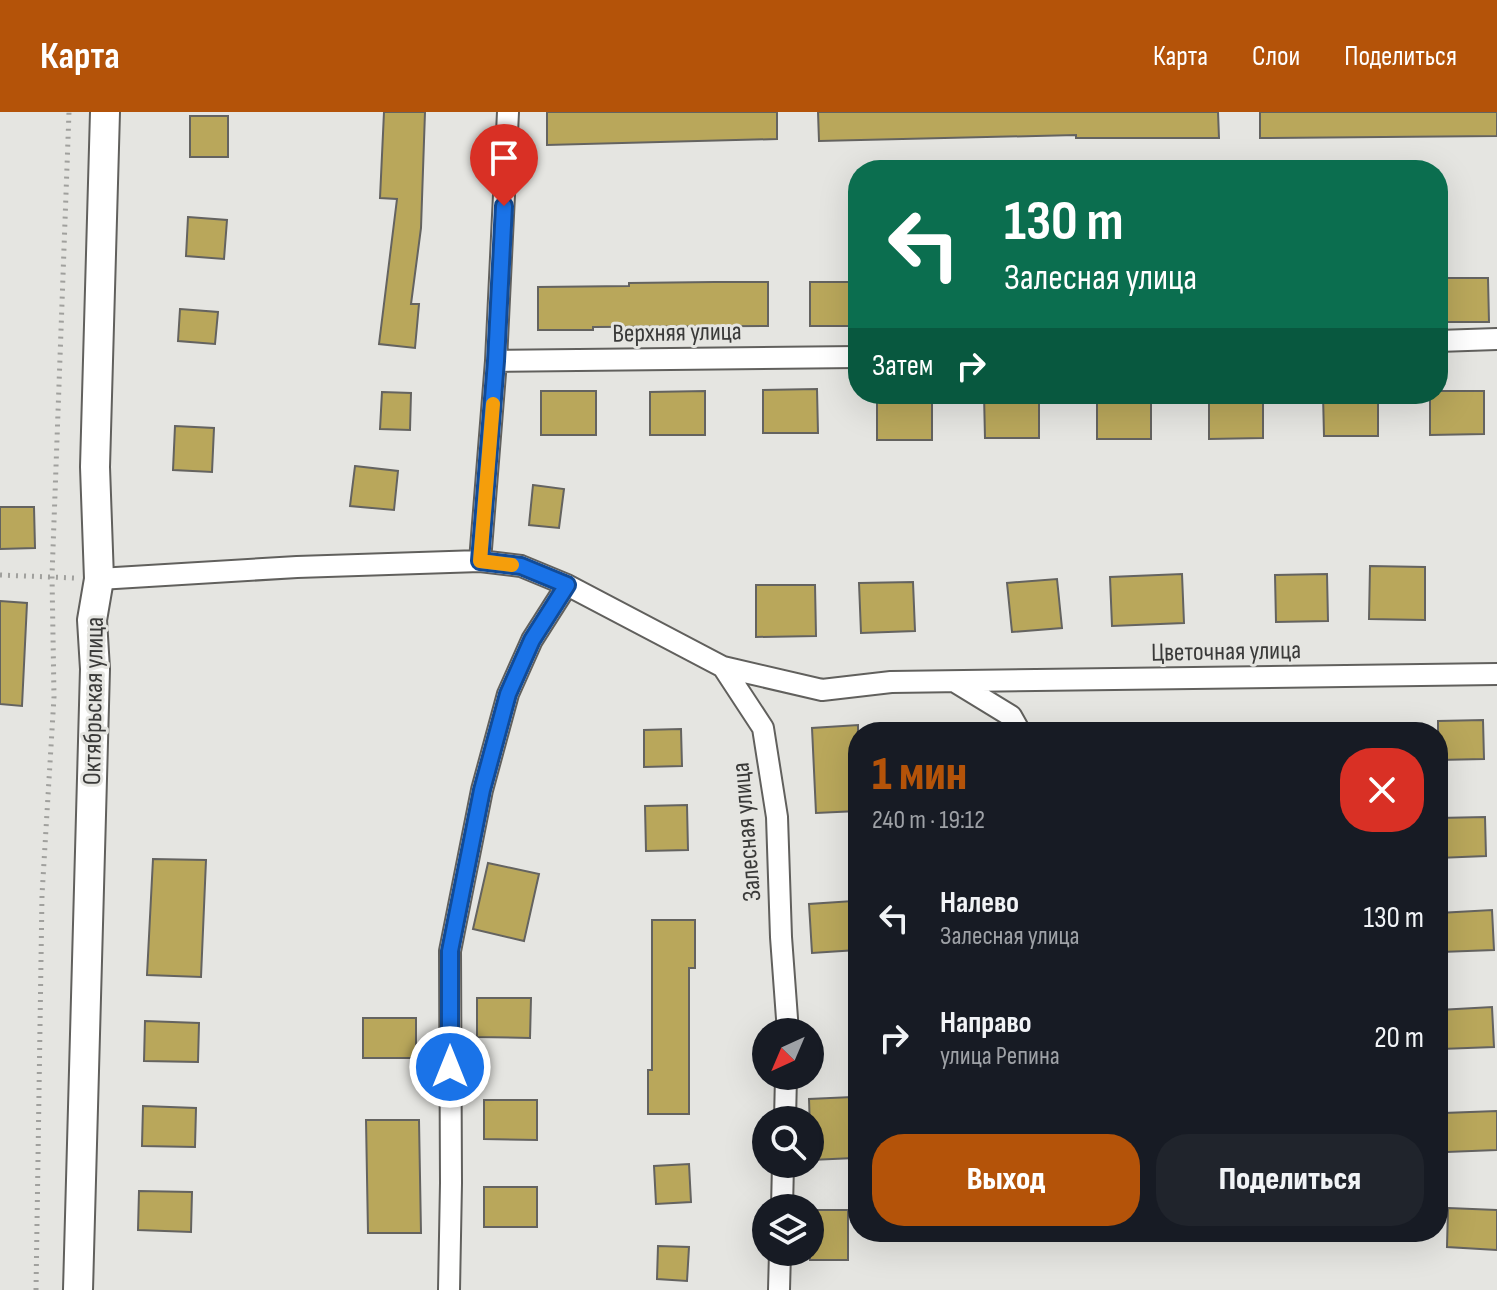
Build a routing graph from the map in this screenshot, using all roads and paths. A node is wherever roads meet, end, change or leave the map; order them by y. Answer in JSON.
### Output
{"nodes":[{"id":1,"x":69,"y":112,"type":"edge"},
{"id":2,"x":105,"y":112,"type":"edge"},
{"id":3,"x":508,"y":112,"type":"edge"},
{"id":4,"x":1497,"y":339,"type":"edge"},
{"id":5,"x":1448,"y":341,"type":"edge"},
{"id":6,"x":848,"y":357,"type":"edge"},
{"id":7,"x":496,"y":361,"type":"junction"},
{"id":8,"x":480,"y":561,"type":"junction"},
{"id":9,"x":0,"y":575,"type":"edge"},
{"id":10,"x":52,"y":576,"type":"junction"},
{"id":11,"x":99,"y":579,"type":"junction"},
{"id":12,"x":567,"y":585,"type":"junction"},
{"id":13,"x":723,"y":667,"type":"junction"},
{"id":14,"x":1497,"y":674,"type":"edge"},
{"id":15,"x":957,"y":683,"type":"junction"},
{"id":16,"x":1014,"y":722,"type":"edge"},
{"id":17,"x":787,"y":1018,"type":"edge"},
{"id":18,"x":780,"y":1266,"type":"edge"},
{"id":19,"x":36,"y":1290,"type":"edge"},
{"id":20,"x":78,"y":1290,"type":"edge"},
{"id":21,"x":449,"y":1290,"type":"edge"},
{"id":22,"x":779,"y":1290,"type":"edge"}],
"edges":[{"from":1,"to":10,"type":"path"},
{"from":2,"to":11,"type":"main road","name":"Октябрьская улица"},
{"from":3,"to":7,"type":"street"},
{"from":4,"to":5,"type":"street"},
{"from":6,"to":7,"type":"street","name":"Верхняя улица"},
{"from":7,"to":8,"type":"street"},
{"from":8,"to":11,"type":"street","name":"Залесная улица"},
{"from":8,"to":12,"type":"street","name":"Залесная улица"},
{"from":9,"to":10,"type":"path"},
{"from":10,"to":11,"type":"path"},
{"from":10,"to":19,"type":"path"},
{"from":11,"to":20,"type":"main road","name":"Октябрьская улица"},
{"from":12,"to":13,"type":"street","name":"Залесная улица"},
{"from":12,"to":21,"type":"street"},
{"from":13,"to":15,"type":"street","name":"Цветочная улица"},
{"from":13,"to":17,"type":"street","name":"Залесная улица"},
{"from":14,"to":15,"type":"street","name":"Цветочная улица"},
{"from":15,"to":16,"type":"street"},
{"from":18,"to":22,"type":"street"}]}
